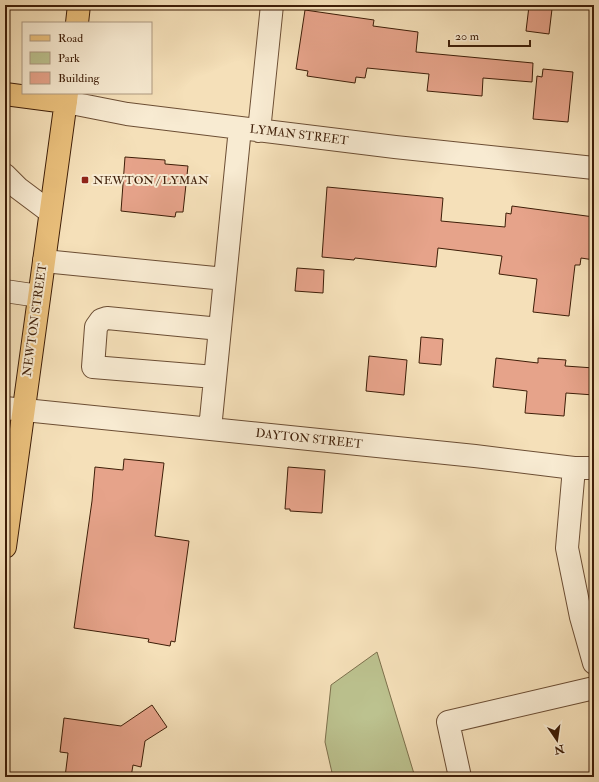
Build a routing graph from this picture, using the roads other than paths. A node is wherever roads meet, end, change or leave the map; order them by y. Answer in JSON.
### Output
{"nodes":[{"id":1,"x":80,"y":5,"type":"edge"},
{"id":2,"x":272,"y":5,"type":"edge"},
{"id":3,"x":77,"y":22,"type":"edge"},
{"id":4,"x":5,"y":94,"type":"edge"},
{"id":5,"x":66,"y":98,"type":"edge"},
{"id":6,"x":250,"y":129,"type":"junction"},
{"id":7,"x":594,"y":168,"type":"edge"},
{"id":8,"x":5,"y":175,"type":"edge"},
{"id":9,"x":50,"y":212,"type":"junction"},
{"id":10,"x":44,"y":261,"type":"junction"},
{"id":11,"x":225,"y":279,"type":"junction"},
{"id":12,"x":5,"y":291,"type":"edge"},
{"id":13,"x":39,"y":296,"type":"junction"},
{"id":14,"x":220,"y":329,"type":"junction"},
{"id":15,"x":215,"y":377,"type":"junction"},
{"id":16,"x":14,"y":408,"type":"edge"},
{"id":17,"x":210,"y":429,"type":"junction"},
{"id":18,"x":584,"y":468,"type":"edge"},
{"id":19,"x":5,"y":547,"type":"edge"},
{"id":20,"x":594,"y":663,"type":"edge"},
{"id":21,"x":594,"y":688,"type":"edge"},
{"id":22,"x":460,"y":777,"type":"edge"}],
"edges":[{"from":1,"to":3,"type":"main road"},
{"from":2,"to":6,"type":"street"},
{"from":4,"to":5,"type":"main road","name":"LYMAN STREET"},
{"from":5,"to":6,"type":"street","name":"LYMAN STREET"},
{"from":5,"to":9,"type":"main road","name":"NEWTON STREET"},
{"from":6,"to":7,"type":"street","name":"LYMAN STREET"},
{"from":6,"to":11,"type":"street"},
{"from":8,"to":9,"type":"street"},
{"from":9,"to":10,"type":"main road","name":"NEWTON STREET"},
{"from":10,"to":11,"type":"street"},
{"from":10,"to":13,"type":"main road","name":"NEWTON STREET"},
{"from":11,"to":14,"type":"street"},
{"from":12,"to":13,"type":"street"},
{"from":13,"to":16,"type":"main road","name":"NEWTON STREET"},
{"from":14,"to":15,"type":"street"},
{"from":14,"to":15,"type":"street"},
{"from":15,"to":17,"type":"street"},
{"from":16,"to":17,"type":"street","name":"DAYTON STREET"},
{"from":16,"to":19,"type":"main road","name":"NEWTON STREET"},
{"from":17,"to":18,"type":"street","name":"DAYTON STREET"},
{"from":18,"to":20,"type":"street"},
{"from":21,"to":22,"type":"street"}]}
